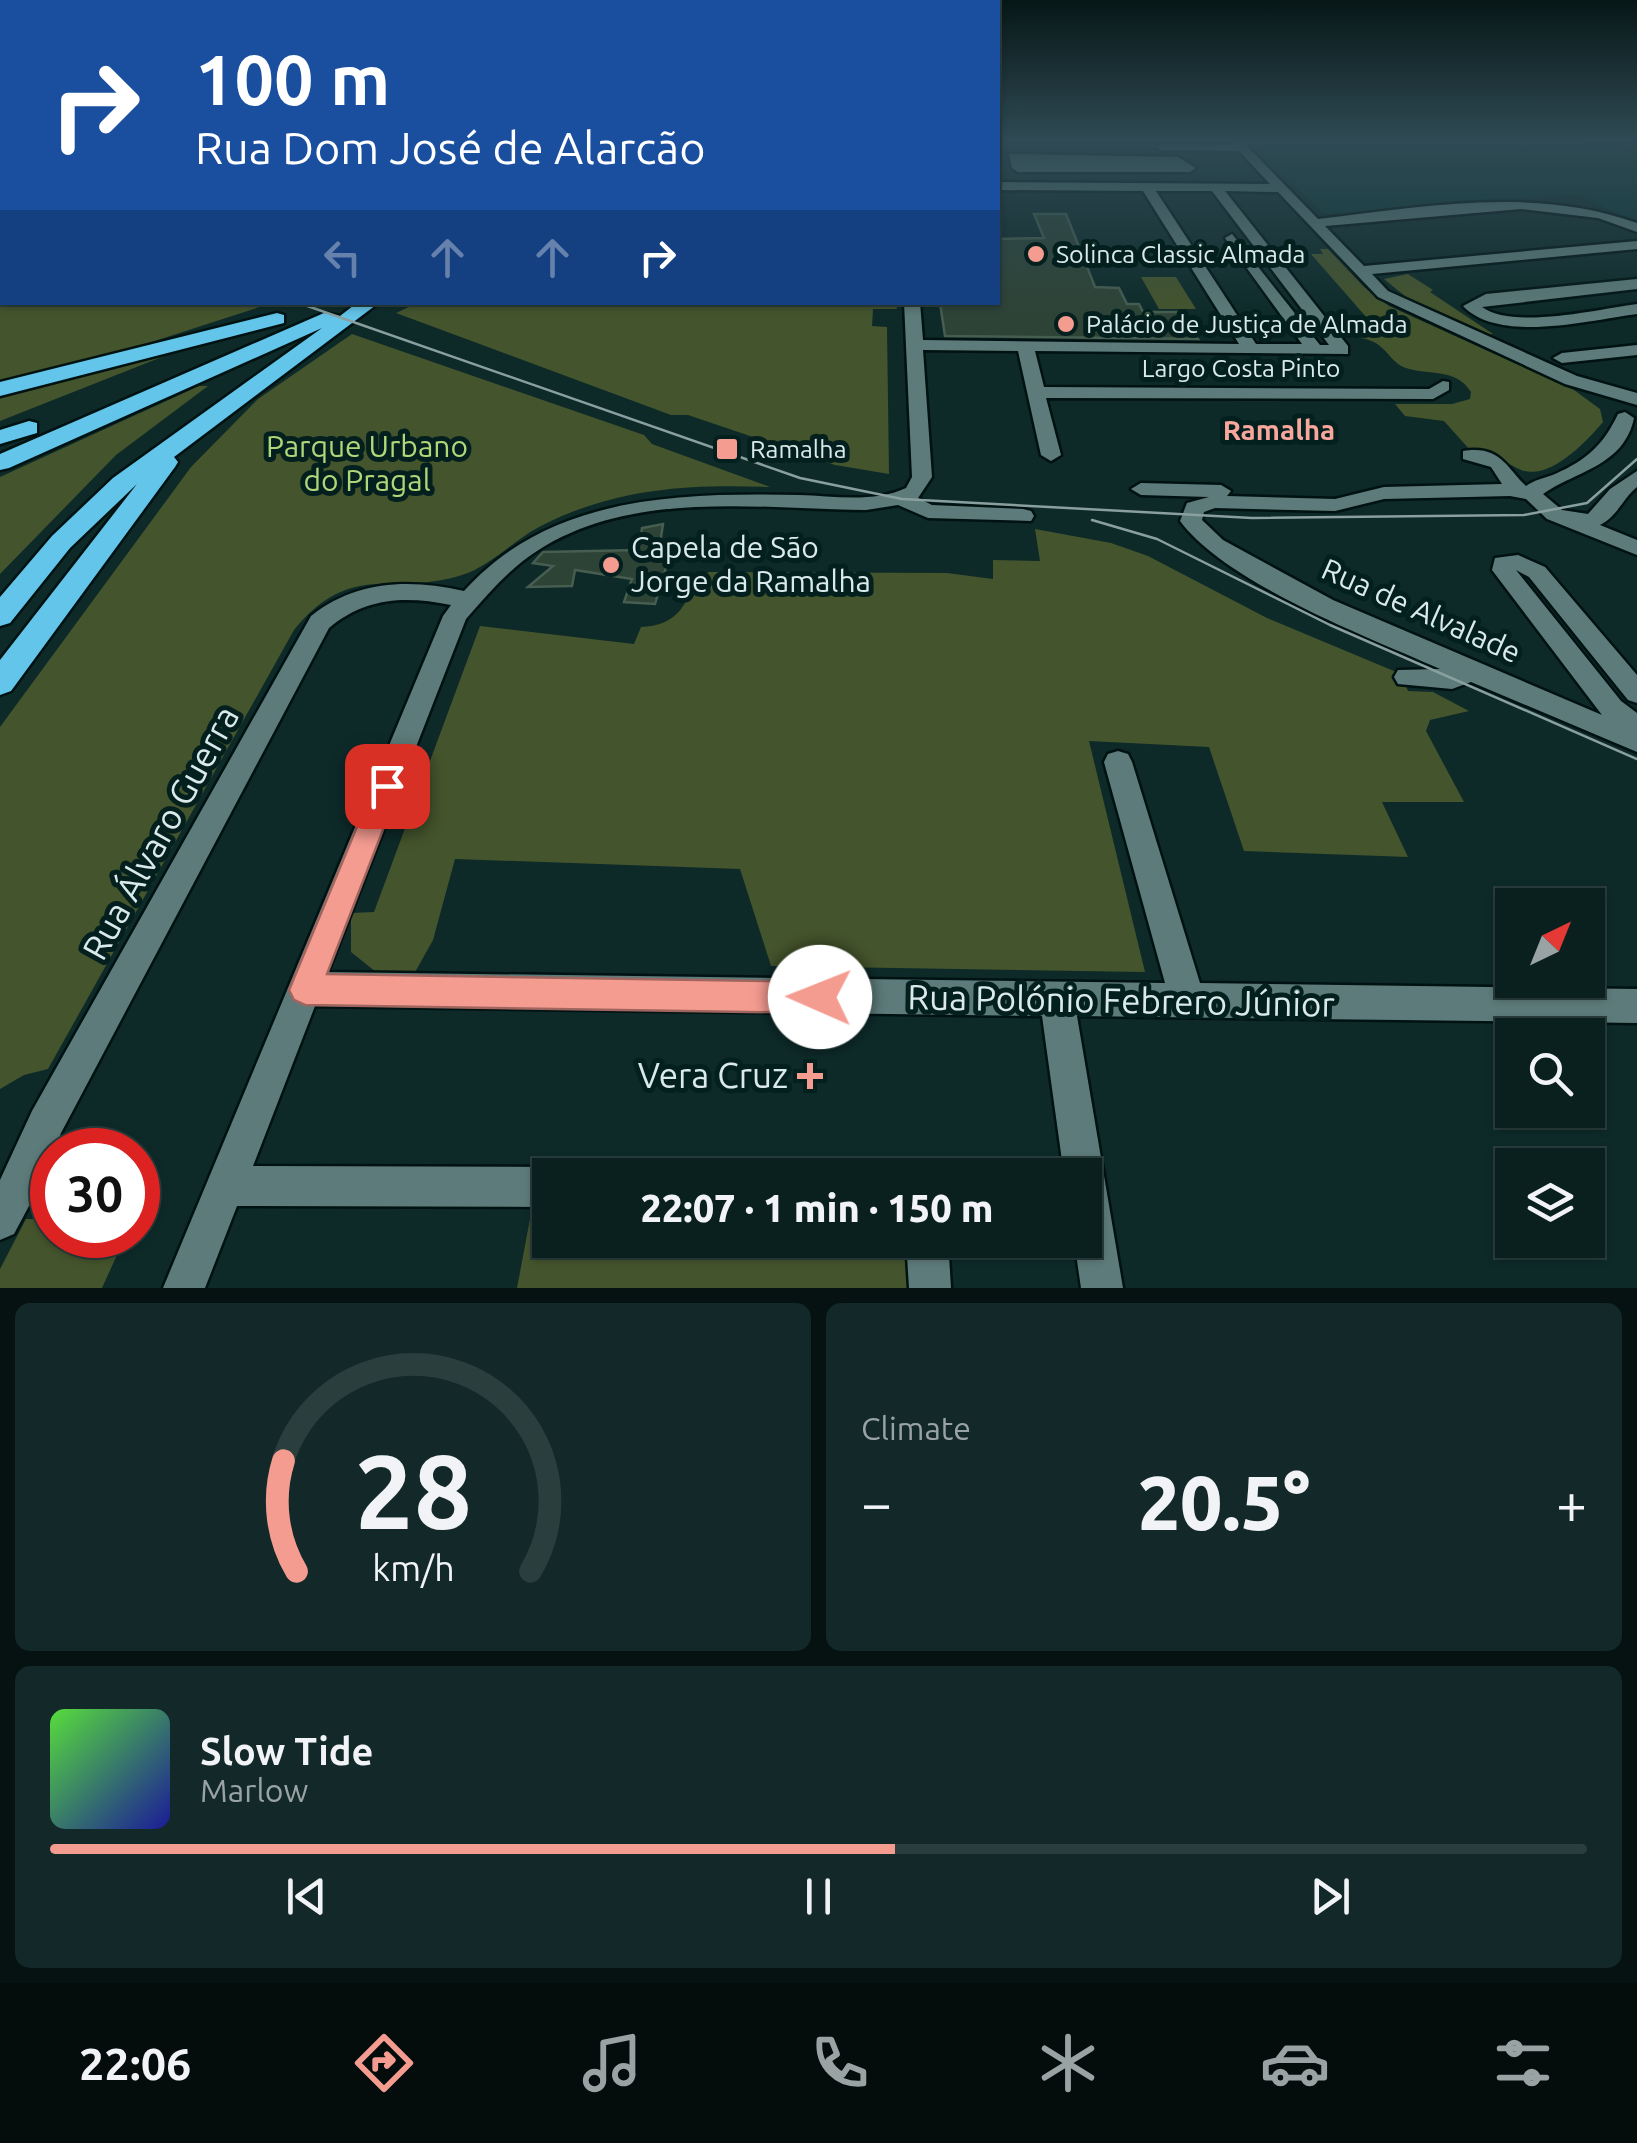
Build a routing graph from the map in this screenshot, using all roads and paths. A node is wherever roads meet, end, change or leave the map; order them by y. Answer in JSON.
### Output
{"nodes":[{"id":1,"x":1155,"y":199,"type":"edge"},
{"id":2,"x":1223,"y":199,"type":"edge"},
{"id":3,"x":1291,"y":199,"type":"edge"},
{"id":4,"x":1228,"y":205,"type":"junction"},
{"id":5,"x":1314,"y":223,"type":"junction"},
{"id":6,"x":1637,"y":228,"type":"edge"},
{"id":7,"x":1637,"y":245,"type":"edge"},
{"id":8,"x":1359,"y":271,"type":"junction"},
{"id":9,"x":1637,"y":284,"type":"edge"},
{"id":10,"x":307,"y":305,"type":"edge"},
{"id":11,"x":362,"y":305,"type":"edge"},
{"id":12,"x":366,"y":305,"type":"edge"},
{"id":13,"x":912,"y":305,"type":"edge"},
{"id":14,"x":1637,"y":309,"type":"edge"},
{"id":15,"x":277,"y":318,"type":"junction"},
{"id":16,"x":914,"y":346,"type":"junction"},
{"id":17,"x":1025,"y":346,"type":"junction"},
{"id":18,"x":1252,"y":349,"type":"junction"},
{"id":19,"x":1315,"y":350,"type":"junction"},
{"id":20,"x":1637,"y":350,"type":"edge"},
{"id":21,"x":1562,"y":358,"type":"dead end"},
{"id":22,"x":1444,"y":386,"type":"dead end"},
{"id":23,"x":0,"y":390,"type":"edge"},
{"id":24,"x":1036,"y":392,"type":"junction"},
{"id":25,"x":1632,"y":412,"type":"edge"},
{"id":26,"x":188,"y":434,"type":"junction"},
{"id":27,"x":0,"y":439,"type":"edge"},
{"id":28,"x":1051,"y":455,"type":"dead end"},
{"id":29,"x":1470,"y":455,"type":"dead end"},
{"id":30,"x":0,"y":463,"type":"edge"},
{"id":31,"x":1637,"y":478,"type":"edge"},
{"id":32,"x":1140,"y":489,"type":"dead end"},
{"id":33,"x":1524,"y":492,"type":"junction"},
{"id":34,"x":902,"y":499,"type":"junction"},
{"id":35,"x":1326,"y":505,"type":"junction"},
{"id":36,"x":1608,"y":509,"type":"junction"},
{"id":37,"x":1022,"y":516,"type":"dead end"},
{"id":38,"x":1572,"y":521,"type":"junction"},
{"id":39,"x":1637,"y":546,"type":"edge"},
{"id":40,"x":467,"y":600,"type":"junction"},
{"id":41,"x":0,"y":616,"type":"edge"},
{"id":42,"x":1474,"y":671,"type":"junction"},
{"id":43,"x":1406,"y":677,"type":"dead end"},
{"id":44,"x":0,"y":684,"type":"edge"},
{"id":45,"x":1637,"y":694,"type":"edge"},
{"id":46,"x":1637,"y":724,"type":"edge"},
{"id":47,"x":1637,"y":741,"type":"edge"},
{"id":48,"x":1118,"y":762,"type":"dead end"},
{"id":49,"x":305,"y":990,"type":"junction"},
{"id":50,"x":1057,"y":1001,"type":"junction"},
{"id":51,"x":1188,"y":1002,"type":"junction"},
{"id":52,"x":1637,"y":1006,"type":"edge"},
{"id":53,"x":1082,"y":1158,"type":"edge"},
{"id":54,"x":226,"y":1186,"type":"junction"},
{"id":55,"x":532,"y":1187,"type":"edge"},
{"id":56,"x":0,"y":1220,"type":"edge"},
{"id":57,"x":928,"y":1258,"type":"edge"},
{"id":58,"x":1097,"y":1258,"type":"edge"},
{"id":59,"x":184,"y":1288,"type":"edge"},
{"id":60,"x":930,"y":1288,"type":"edge"},
{"id":61,"x":1102,"y":1288,"type":"edge"}],
"edges":[{"from":1,"to":18,"type":"street"},
{"from":2,"to":4,"type":"street"},
{"from":3,"to":5,"type":"street"},
{"from":4,"to":19,"type":"street"},
{"from":4,"to":19,"type":"street"},
{"from":5,"to":6,"type":"street"},
{"from":5,"to":8,"type":"street"},
{"from":7,"to":8,"type":"street"},
{"from":8,"to":25,"type":"street"},
{"from":9,"to":14,"type":"street"},
{"from":10,"to":15,"type":"highway"},
{"from":11,"to":30,"type":"highway"},
{"from":12,"to":26,"type":"highway"},
{"from":13,"to":16,"type":"street"},
{"from":15,"to":23,"type":"highway"},
{"from":15,"to":27,"type":"highway"},
{"from":16,"to":17,"type":"street"},
{"from":16,"to":34,"type":"street"},
{"from":17,"to":18,"type":"street"},
{"from":17,"to":24,"type":"street"},
{"from":18,"to":19,"type":"street"},
{"from":20,"to":21,"type":"street"},
{"from":22,"to":24,"type":"street","name":"Largo Costa Pinto"},
{"from":24,"to":28,"type":"street"},
{"from":25,"to":33,"type":"street"},
{"from":26,"to":41,"type":"highway"},
{"from":26,"to":44,"type":"highway"},
{"from":29,"to":33,"type":"street"},
{"from":31,"to":36,"type":"street"},
{"from":32,"to":35,"type":"street"},
{"from":33,"to":35,"type":"street"},
{"from":33,"to":38,"type":"street"},
{"from":34,"to":37,"type":"street"},
{"from":34,"to":40,"type":"street"},
{"from":35,"to":42,"type":"street","name":"Rua de Alvalade"},
{"from":36,"to":38,"type":"street"},
{"from":36,"to":39,"type":"street"},
{"from":38,"to":39,"type":"street"},
{"from":40,"to":49,"type":"street"},
{"from":40,"to":56,"type":"street","name":"Rua Álvaro Guerra"},
{"from":42,"to":43,"type":"street"},
{"from":42,"to":47,"type":"street","name":"Rua de Alvalade"},
{"from":45,"to":46,"type":"street"},
{"from":48,"to":51,"type":"street"},
{"from":49,"to":50,"type":"street","name":"Rua Polónio Febrero Júnior"},
{"from":49,"to":54,"type":"street"},
{"from":50,"to":51,"type":"street","name":"Rua Polónio Febrero Júnior"},
{"from":50,"to":53,"type":"street"},
{"from":51,"to":52,"type":"street","name":"Rua Polónio Febrero Júnior"},
{"from":54,"to":55,"type":"street"},
{"from":54,"to":59,"type":"street"},
{"from":57,"to":60,"type":"street"},
{"from":58,"to":61,"type":"street"}]}
